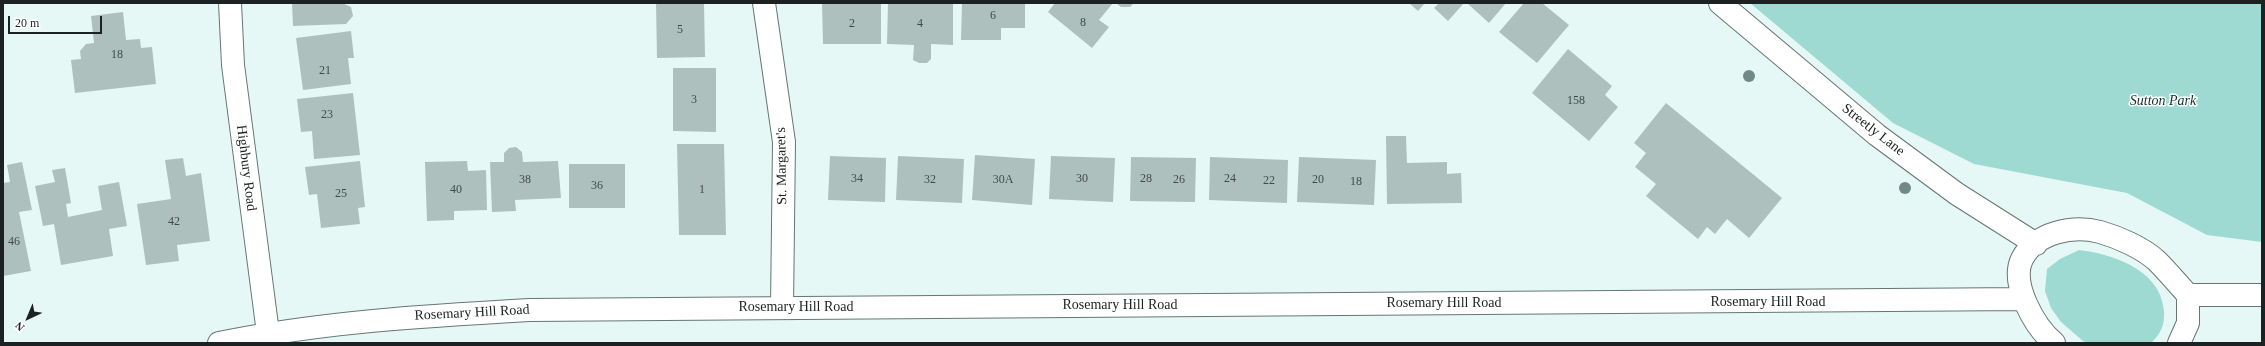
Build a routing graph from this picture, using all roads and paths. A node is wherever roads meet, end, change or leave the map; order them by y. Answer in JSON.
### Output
{"nodes":[{"id":1,"x":230,"y":3,"type":"edge"},
{"id":2,"x":764,"y":3,"type":"edge"},
{"id":3,"x":1720,"y":3,"type":"edge"},
{"id":4,"x":2036,"y":244,"type":"junction"},
{"id":5,"x":2188,"y":295,"type":"junction"},
{"id":6,"x":2262,"y":295,"type":"edge"},
{"id":7,"x":2023,"y":299,"type":"junction"},
{"id":8,"x":782,"y":307,"type":"junction"},
{"id":9,"x":268,"y":333,"type":"junction"},
{"id":10,"x":219,"y":343,"type":"edge"},
{"id":11,"x":2054,"y":343,"type":"edge"},
{"id":12,"x":2179,"y":343,"type":"edge"}],
"edges":[{"from":1,"to":9,"type":"main road","name":"Highbury Road"},
{"from":2,"to":8,"type":"main road","name":"St. Margaret's"},
{"from":3,"to":4,"type":"main road","name":"Streetly Lane"},
{"from":4,"to":5,"type":"main road"},
{"from":4,"to":7,"type":"main road"},
{"from":5,"to":6,"type":"main road"},
{"from":5,"to":12,"type":"main road"},
{"from":7,"to":8,"type":"main road","name":"Rosemary Hill Road"},
{"from":7,"to":11,"type":"main road"},
{"from":8,"to":9,"type":"main road","name":"Rosemary Hill Road"},
{"from":9,"to":10,"type":"main road","name":"Rosemary Hill Road"}]}
